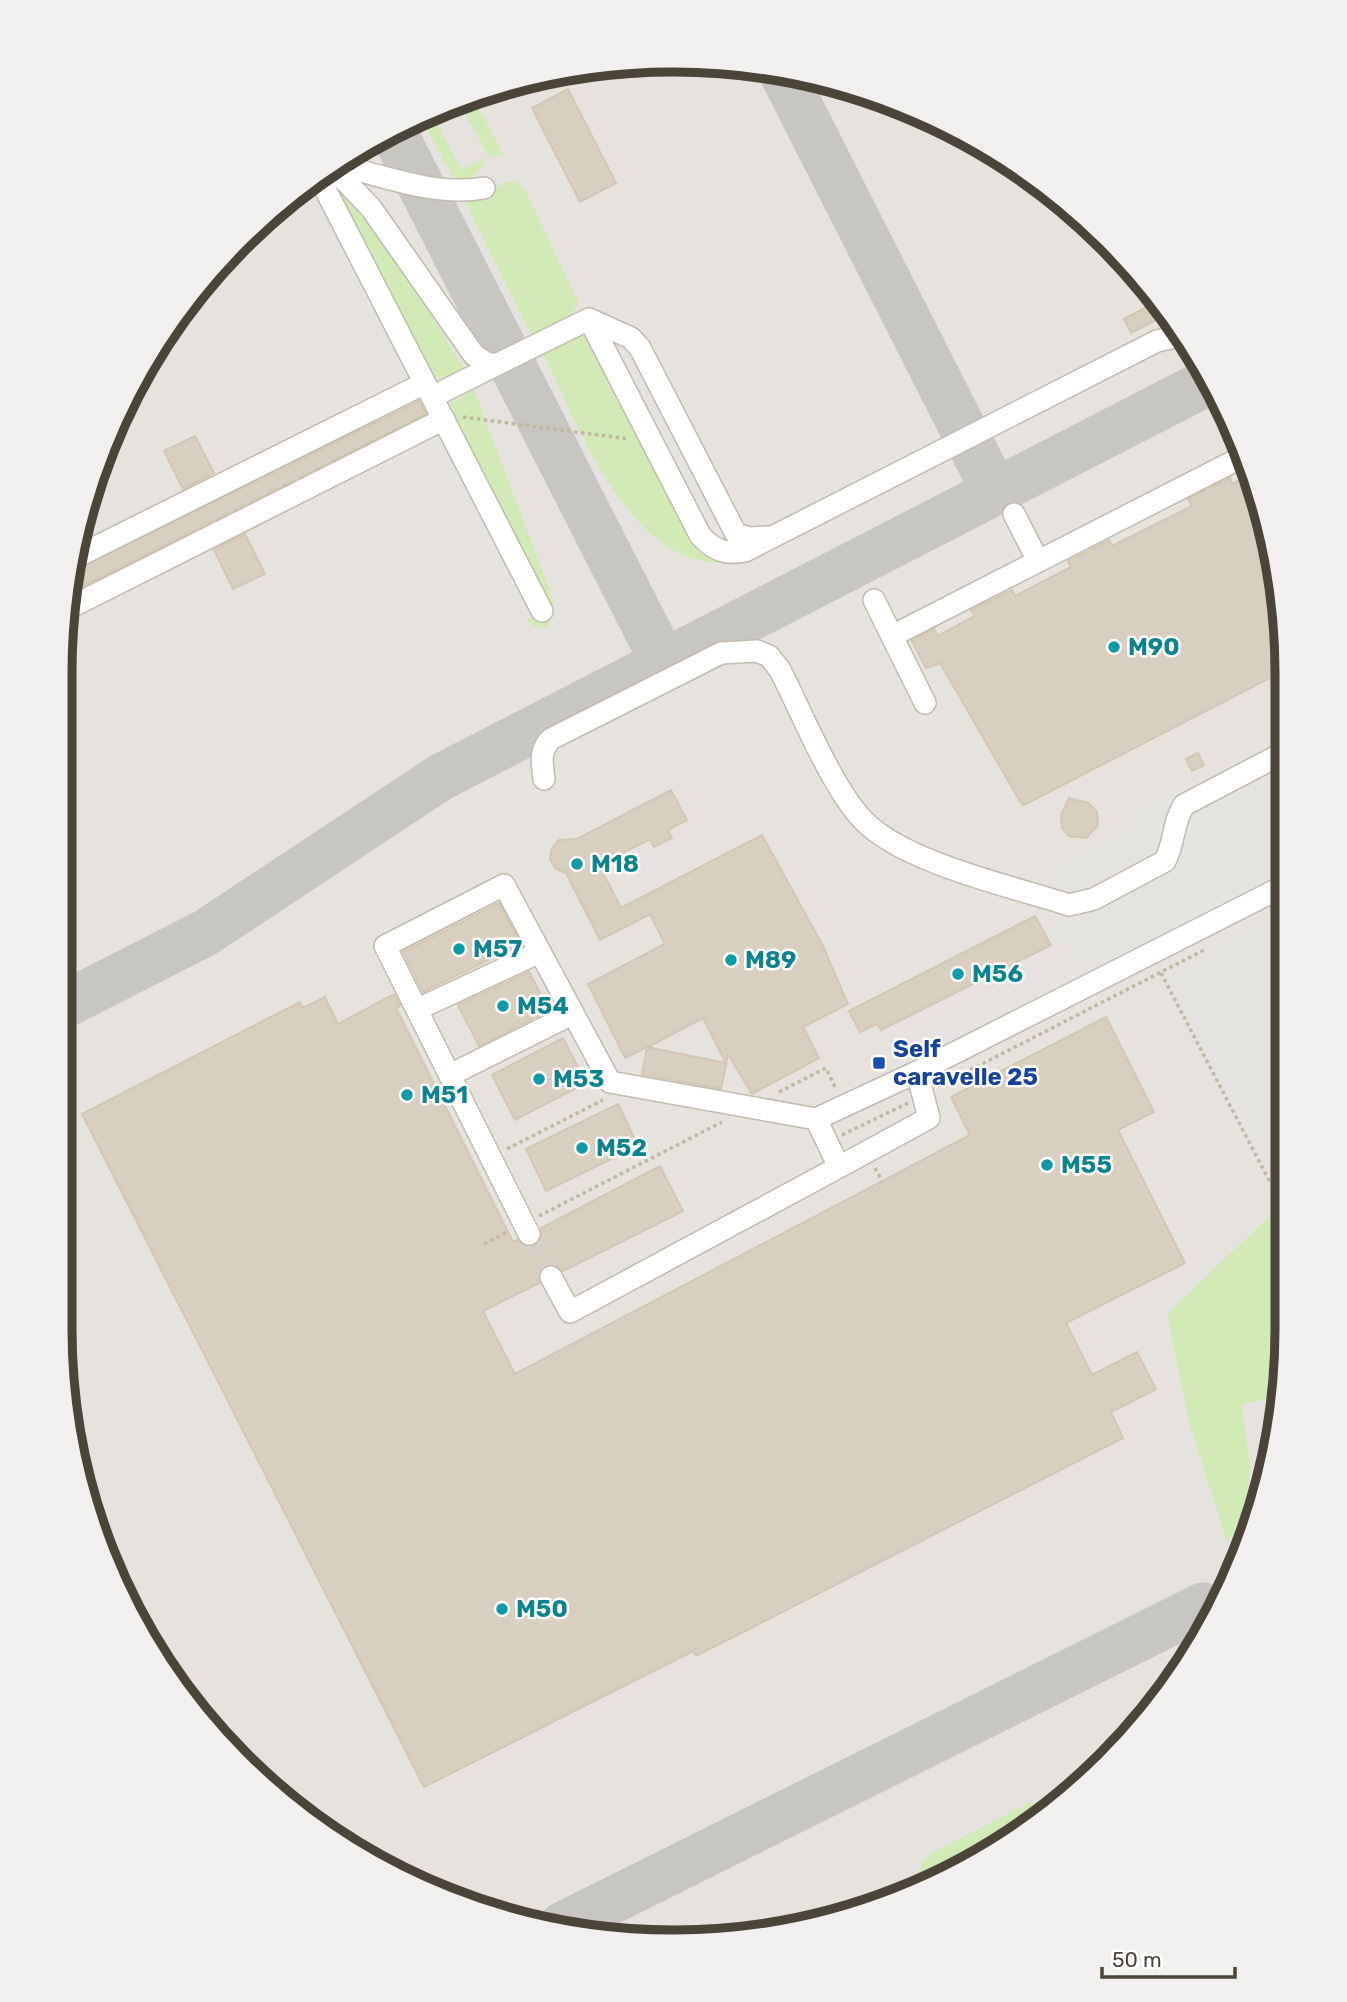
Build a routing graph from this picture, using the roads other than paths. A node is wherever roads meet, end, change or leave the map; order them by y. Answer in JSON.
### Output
{"nodes":[{"id":1,"x":346,"y":169,"type":"edge"},
{"id":2,"x":338,"y":174,"type":"edge"},
{"id":3,"x":323,"y":184,"type":"edge"},
{"id":4,"x":484,"y":188,"type":"dead end"},
{"id":5,"x":589,"y":319,"type":"junction"},
{"id":6,"x":1173,"y":338,"type":"edge"},
{"id":7,"x":498,"y":364,"type":"junction"},
{"id":8,"x":429,"y":390,"type":"junction"},
{"id":9,"x":450,"y":418,"type":"junction"},
{"id":10,"x":1236,"y":460,"type":"edge"},
{"id":11,"x":1014,"y":514,"type":"dead end"},
{"id":12,"x":771,"y":537,"type":"junction"},
{"id":13,"x":84,"y":553,"type":"edge"},
{"id":14,"x":1038,"y":561,"type":"junction"},
{"id":15,"x":874,"y":600,"type":"dead end"},
{"id":16,"x":76,"y":605,"type":"edge"},
{"id":17,"x":542,"y":611,"type":"dead end"},
{"id":18,"x":892,"y":636,"type":"junction"},
{"id":19,"x":925,"y":703,"type":"dead end"},
{"id":20,"x":1275,"y":757,"type":"edge"},
{"id":21,"x":544,"y":779,"type":"dead end"},
{"id":22,"x":1275,"y":891,"type":"edge"},
{"id":23,"x":540,"y":952,"type":"junction"},
{"id":24,"x":418,"y":1009,"type":"junction"},
{"id":25,"x":572,"y":1014,"type":"junction"},
{"id":26,"x":917,"y":1072,"type":"junction"},
{"id":27,"x":450,"y":1075,"type":"junction"},
{"id":28,"x":816,"y":1119,"type":"junction"},
{"id":29,"x":838,"y":1167,"type":"junction"},
{"id":30,"x":529,"y":1234,"type":"tunnel mouth"},
{"id":31,"x":551,"y":1277,"type":"tunnel mouth"}],
"edges":[{"from":1,"to":4,"type":"lane"},
{"from":2,"to":7,"type":"lane"},
{"from":3,"to":8,"type":"lane"},
{"from":5,"to":7,"type":"lane"},
{"from":5,"to":12,"type":"lane"},
{"from":5,"to":12,"type":"lane"},
{"from":6,"to":12,"type":"lane"},
{"from":7,"to":8,"type":"lane"},
{"from":8,"to":9,"type":"lane"},
{"from":8,"to":13,"type":"lane"},
{"from":9,"to":16,"type":"lane"},
{"from":9,"to":17,"type":"lane"},
{"from":10,"to":14,"type":"lane"},
{"from":11,"to":14,"type":"lane"},
{"from":14,"to":18,"type":"lane"},
{"from":15,"to":18,"type":"lane"},
{"from":18,"to":19,"type":"lane"},
{"from":20,"to":21,"type":"lane"},
{"from":22,"to":26,"type":"lane"},
{"from":23,"to":24,"type":"lane"},
{"from":23,"to":24,"type":"lane"},
{"from":23,"to":25,"type":"lane"},
{"from":24,"to":27,"type":"lane"},
{"from":25,"to":27,"type":"lane"},
{"from":25,"to":28,"type":"lane"},
{"from":26,"to":28,"type":"lane"},
{"from":26,"to":29,"type":"lane"},
{"from":27,"to":30,"type":"lane"},
{"from":28,"to":29,"type":"lane"},
{"from":29,"to":31,"type":"lane"}]}
